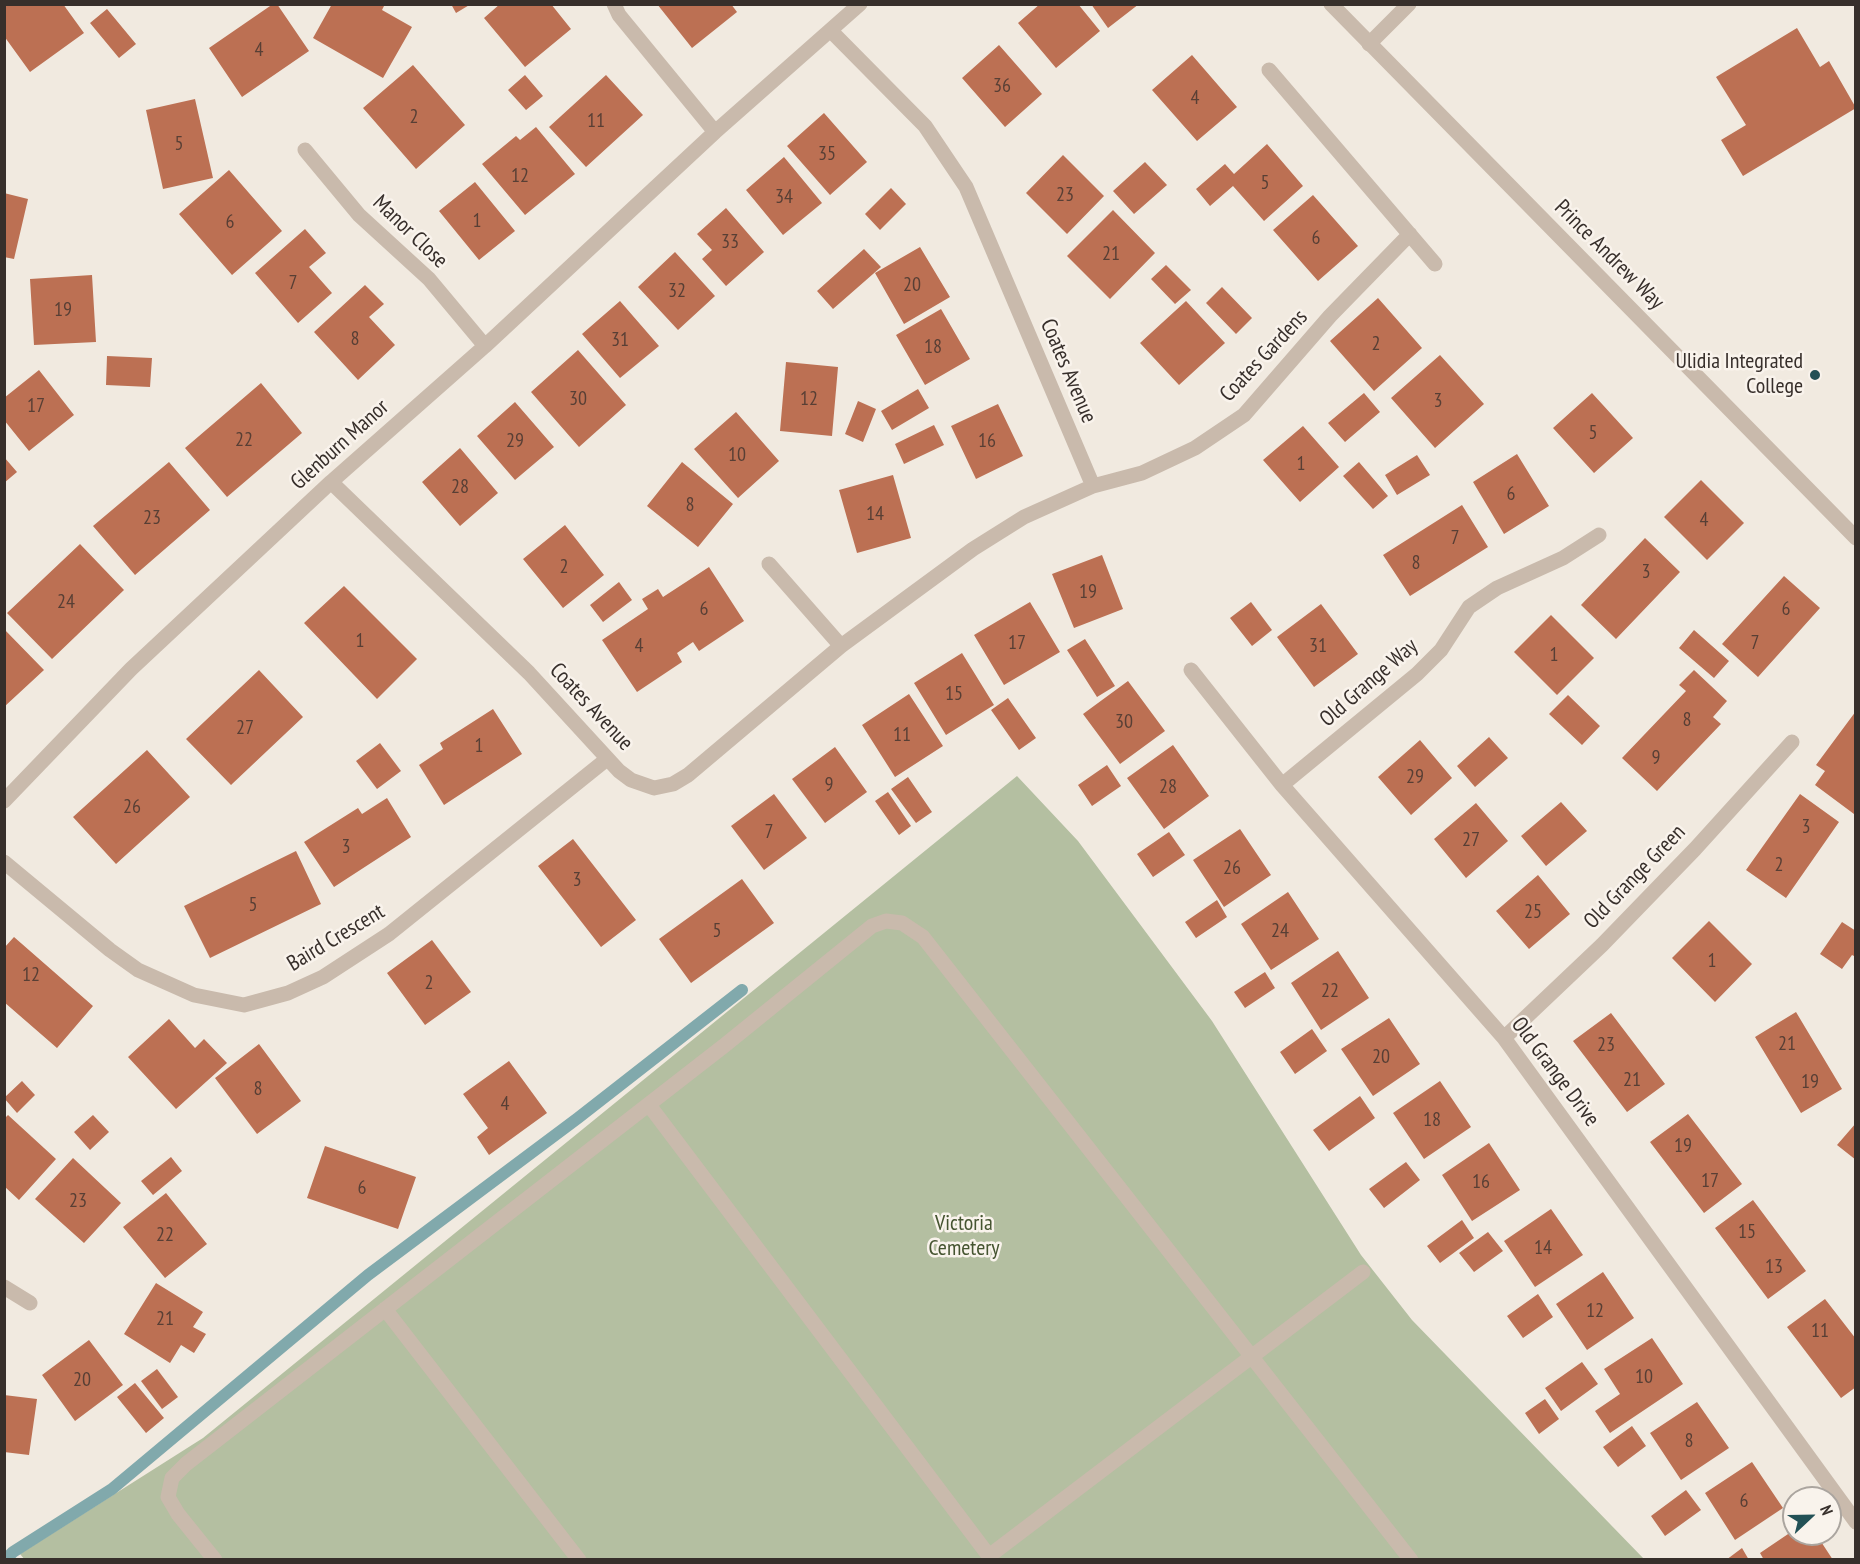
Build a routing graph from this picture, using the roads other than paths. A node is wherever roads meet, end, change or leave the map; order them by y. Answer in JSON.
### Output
{"nodes":[{"id":1,"x":614,"y":4,"type":"edge"},
{"id":2,"x":860,"y":4,"type":"edge"},
{"id":3,"x":1331,"y":4,"type":"edge"},
{"id":4,"x":1409,"y":4,"type":"edge"},
{"id":5,"x":831,"y":31,"type":"junction"},
{"id":6,"x":1369,"y":44,"type":"junction"},
{"id":7,"x":1269,"y":70,"type":"dead end"},
{"id":8,"x":715,"y":132,"type":"junction"},
{"id":9,"x":305,"y":150,"type":"dead end"},
{"id":10,"x":1410,"y":234,"type":"junction"},
{"id":11,"x":1435,"y":264,"type":"dead end"},
{"id":12,"x":485,"y":346,"type":"junction"},
{"id":13,"x":331,"y":482,"type":"junction"},
{"id":14,"x":1093,"y":486,"type":"junction"},
{"id":15,"x":1599,"y":534,"type":"dead end"},
{"id":16,"x":1856,"y":537,"type":"edge"},
{"id":17,"x":769,"y":564,"type":"dead end"},
{"id":18,"x":841,"y":646,"type":"junction"},
{"id":19,"x":1191,"y":670,"type":"dead end"},
{"id":20,"x":1792,"y":742,"type":"dead end"},
{"id":21,"x":607,"y":759,"type":"junction"},
{"id":22,"x":1282,"y":785,"type":"junction"},
{"id":23,"x":4,"y":801,"type":"edge"},
{"id":24,"x":4,"y":862,"type":"edge"},
{"id":25,"x":1504,"y":1038,"type":"junction"},
{"id":26,"x":649,"y":1105,"type":"junction"},
{"id":27,"x":1363,"y":1272,"type":"dead end"},
{"id":28,"x":4,"y":1287,"type":"edge"},
{"id":29,"x":30,"y":1303,"type":"dead end"},
{"id":30,"x":385,"y":1309,"type":"junction"},
{"id":31,"x":1252,"y":1356,"type":"junction"},
{"id":32,"x":1856,"y":1522,"type":"edge"},
{"id":33,"x":989,"y":1558,"type":"edge"},
{"id":34,"x":215,"y":1560,"type":"edge"},
{"id":35,"x":579,"y":1560,"type":"edge"},
{"id":36,"x":1411,"y":1560,"type":"edge"}],
"edges":[{"from":1,"to":8,"type":"street"},
{"from":2,"to":5,"type":"street","name":"Glenburn Manor"},
{"from":3,"to":6,"type":"street","name":"Prince Andrew Way"},
{"from":4,"to":6,"type":"street"},
{"from":5,"to":8,"type":"street","name":"Glenburn Manor"},
{"from":5,"to":14,"type":"street","name":"Coates Avenue"},
{"from":6,"to":16,"type":"street","name":"Prince Andrew Way"},
{"from":7,"to":10,"type":"street"},
{"from":8,"to":12,"type":"street","name":"Glenburn Manor"},
{"from":9,"to":12,"type":"street","name":"Manor Close"},
{"from":10,"to":11,"type":"street"},
{"from":10,"to":14,"type":"street","name":"Coates Gardens"},
{"from":12,"to":13,"type":"street","name":"Glenburn Manor"},
{"from":13,"to":21,"type":"street","name":"Coates Avenue"},
{"from":13,"to":23,"type":"street","name":"Glenburn Manor"},
{"from":14,"to":18,"type":"street","name":"Coates Avenue"},
{"from":15,"to":22,"type":"street","name":"Old Grange Way"},
{"from":17,"to":18,"type":"street"},
{"from":18,"to":21,"type":"street","name":"Coates Avenue"},
{"from":19,"to":22,"type":"street","name":"Old Grange Drive"},
{"from":20,"to":25,"type":"street","name":"Old Grange Green"},
{"from":21,"to":24,"type":"street","name":"Baird Crescent"},
{"from":22,"to":25,"type":"street","name":"Old Grange Drive"},
{"from":25,"to":32,"type":"street","name":"Old Grange Drive"},
{"from":26,"to":30,"type":"street"},
{"from":26,"to":31,"type":"street"},
{"from":26,"to":33,"type":"street"},
{"from":27,"to":31,"type":"street"},
{"from":28,"to":29,"type":"street"},
{"from":30,"to":34,"type":"street"},
{"from":30,"to":35,"type":"street"},
{"from":31,"to":33,"type":"street"},
{"from":31,"to":36,"type":"street"}]}
